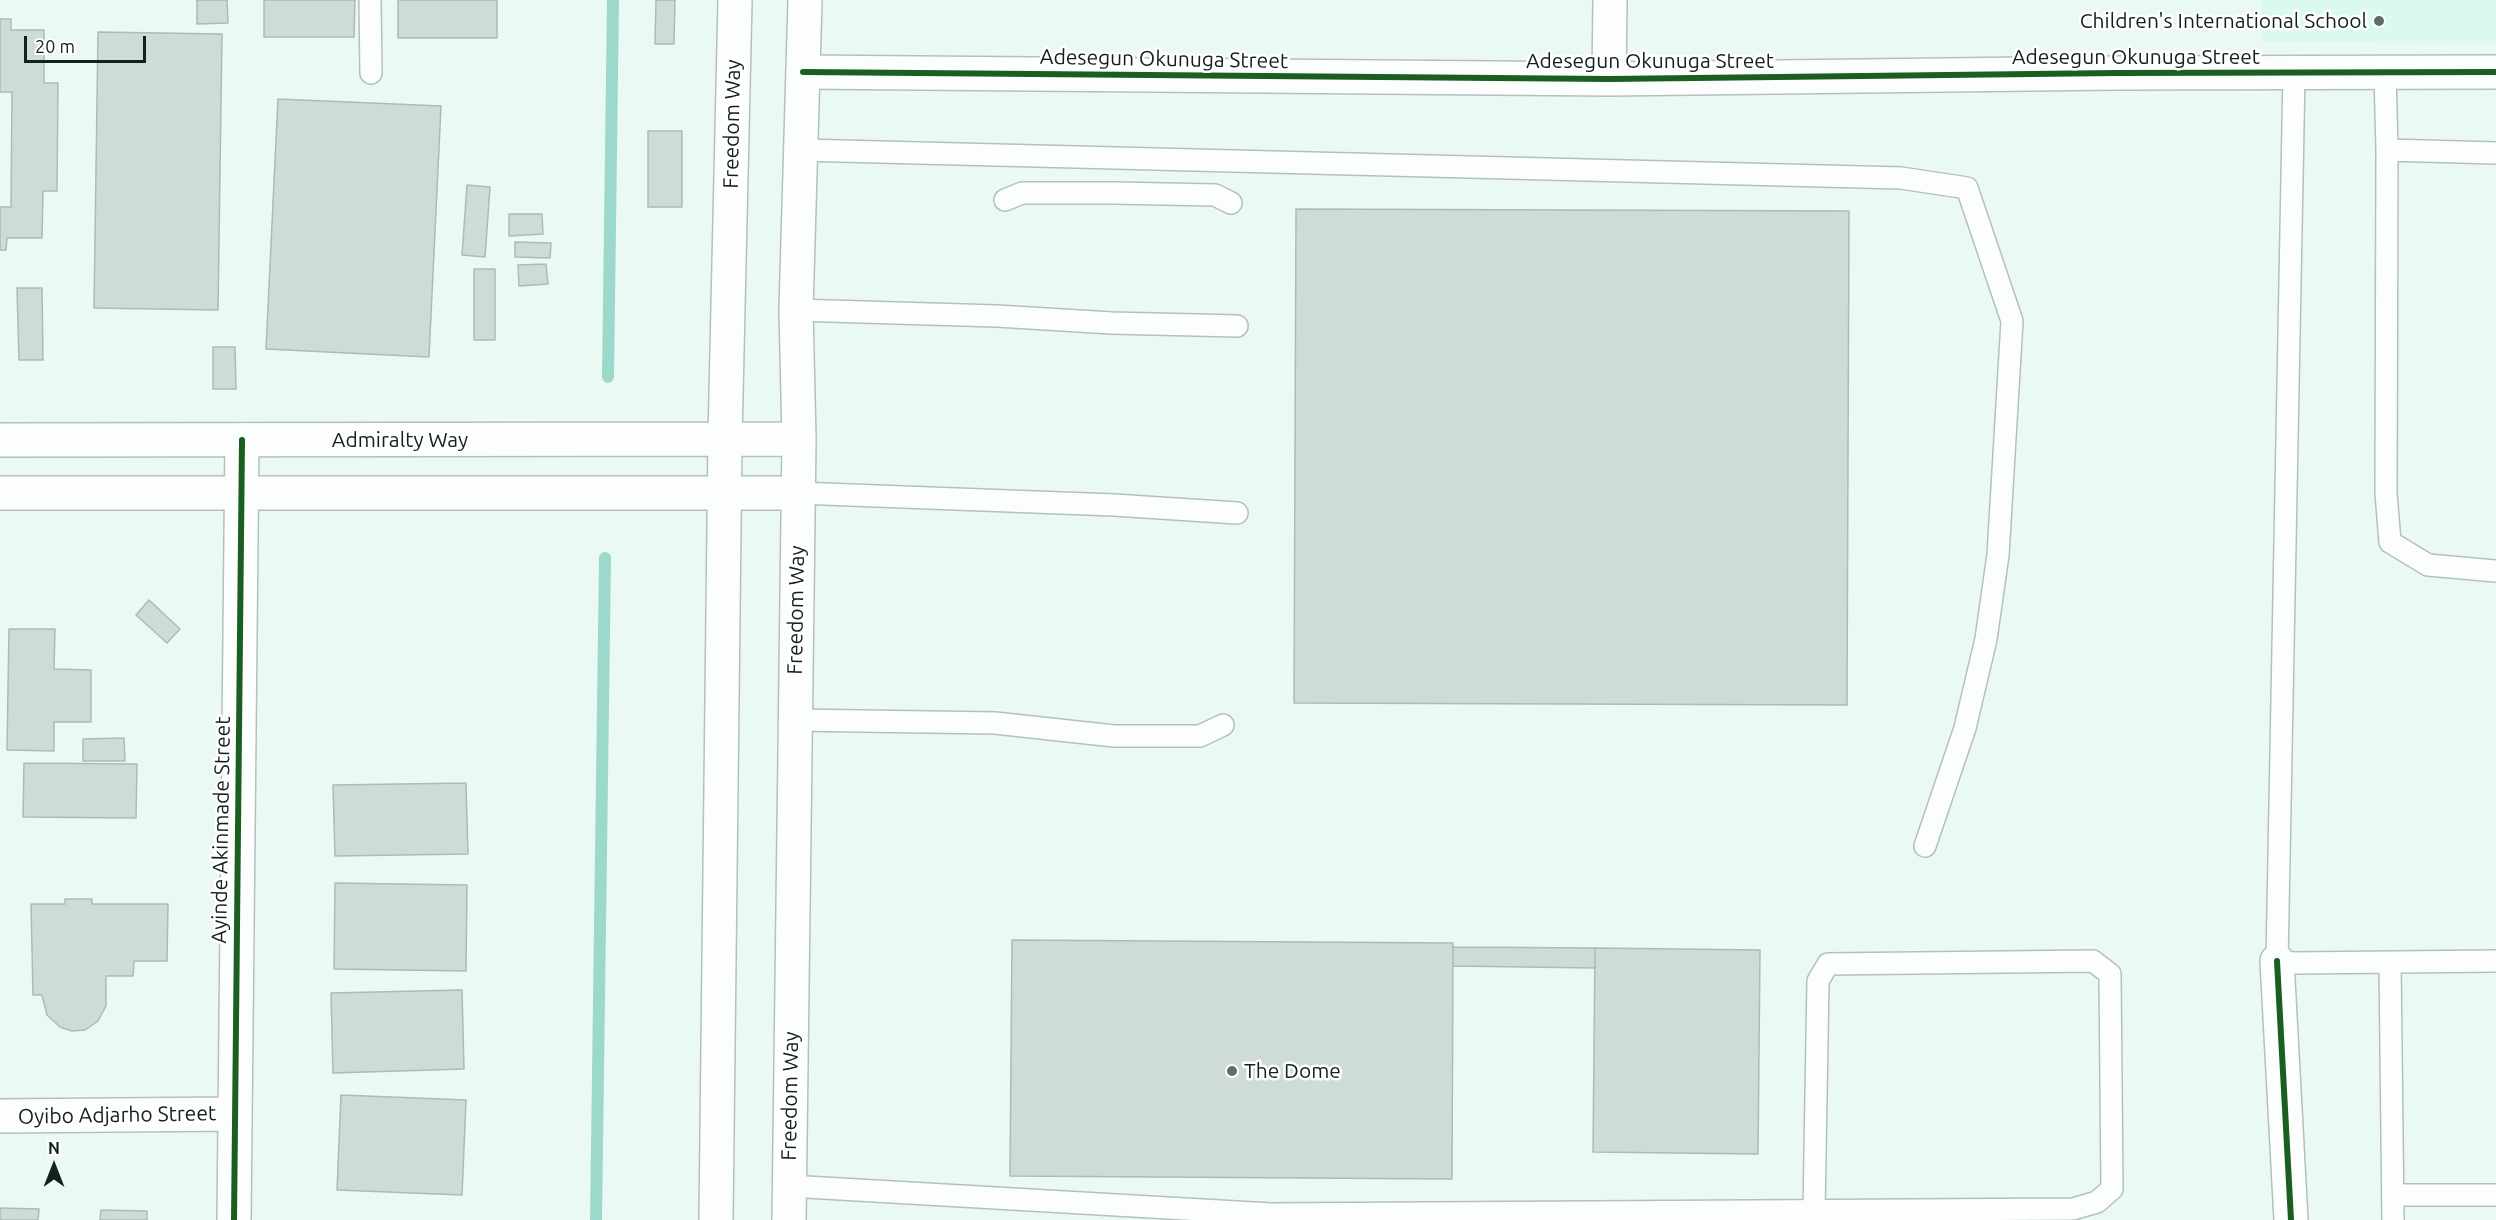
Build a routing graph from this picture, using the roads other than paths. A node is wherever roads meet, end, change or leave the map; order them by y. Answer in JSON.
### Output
{"nodes":[{"id":1,"x":370,"y":0,"type":"edge"},
{"id":2,"x":735,"y":0,"type":"edge"},
{"id":3,"x":805,"y":0,"type":"edge"},
{"id":4,"x":1610,"y":0,"type":"edge"},
{"id":5,"x":803,"y":72,"type":"junction"},
{"id":6,"x":2496,"y":72,"type":"edge"},
{"id":7,"x":371,"y":73,"type":"dead end"},
{"id":8,"x":2294,"y":73,"type":"junction"},
{"id":9,"x":2385,"y":73,"type":"junction"},
{"id":10,"x":1610,"y":79,"type":"junction"},
{"id":11,"x":801,"y":150,"type":"junction"},
{"id":12,"x":2387,"y":150,"type":"junction"},
{"id":13,"x":2496,"y":153,"type":"edge"},
{"id":14,"x":1005,"y":200,"type":"dead end"},
{"id":15,"x":1231,"y":203,"type":"dead end"},
{"id":16,"x":796,"y":310,"type":"junction"},
{"id":17,"x":1237,"y":326,"type":"dead end"},
{"id":18,"x":725,"y":439,"type":"junction"},
{"id":19,"x":799,"y":439,"type":"junction"},
{"id":20,"x":0,"y":440,"type":"edge"},
{"id":21,"x":242,"y":440,"type":"junction"},
{"id":22,"x":242,"y":492,"type":"junction"},
{"id":23,"x":0,"y":493,"type":"edge"},
{"id":24,"x":724,"y":493,"type":"junction"},
{"id":25,"x":798,"y":493,"type":"junction"},
{"id":26,"x":1237,"y":513,"type":"dead end"},
{"id":27,"x":2496,"y":571,"type":"edge"},
{"id":28,"x":795,"y":720,"type":"junction"},
{"id":29,"x":1223,"y":725,"type":"dead end"},
{"id":30,"x":1925,"y":846,"type":"dead end"},
{"id":31,"x":2277,"y":961,"type":"junction"},
{"id":32,"x":2496,"y":962,"type":"edge"},
{"id":33,"x":2390,"y":963,"type":"junction"},
{"id":34,"x":234,"y":1114,"type":"junction"},
{"id":35,"x":0,"y":1116,"type":"edge"},
{"id":36,"x":789,"y":1186,"type":"junction"},
{"id":37,"x":2393,"y":1195,"type":"junction"},
{"id":38,"x":2496,"y":1195,"type":"edge"},
{"id":39,"x":1814,"y":1211,"type":"junction"},
{"id":40,"x":234,"y":1220,"type":"edge"},
{"id":41,"x":716,"y":1220,"type":"edge"},
{"id":42,"x":789,"y":1220,"type":"edge"},
{"id":43,"x":2291,"y":1220,"type":"edge"},
{"id":44,"x":2393,"y":1220,"type":"edge"}],
"edges":[{"from":1,"to":7,"type":"lane"},
{"from":2,"to":18,"type":"main road","name":"Freedom Way"},
{"from":3,"to":5,"type":"main road","name":"Freedom Way"},
{"from":4,"to":10,"type":"main road"},
{"from":5,"to":10,"type":"main road","name":"Adesegun Okunuga Street"},
{"from":5,"to":11,"type":"main road","name":"Freedom Way"},
{"from":6,"to":9,"type":"main road","name":"Adesegun Okunuga Street"},
{"from":8,"to":9,"type":"main road","name":"Adesegun Okunuga Street"},
{"from":8,"to":10,"type":"main road","name":"Adesegun Okunuga Street"},
{"from":8,"to":31,"type":"lane"},
{"from":9,"to":12,"type":"lane"},
{"from":11,"to":16,"type":"main road","name":"Freedom Way"},
{"from":11,"to":30,"type":"lane"},
{"from":12,"to":13,"type":"lane"},
{"from":12,"to":27,"type":"lane"},
{"from":14,"to":15,"type":"lane"},
{"from":16,"to":17,"type":"lane"},
{"from":16,"to":19,"type":"main road","name":"Freedom Way"},
{"from":18,"to":19,"type":"main road","name":"Admiralty Way"},
{"from":18,"to":21,"type":"main road","name":"Admiralty Way"},
{"from":18,"to":24,"type":"main road","name":"Freedom Way"},
{"from":19,"to":25,"type":"main road","name":"Freedom Way"},
{"from":20,"to":21,"type":"main road","name":"Admiralty Way"},
{"from":21,"to":22,"type":"main road","name":"Ayinde Akinmade Street"},
{"from":22,"to":23,"type":"main road"},
{"from":22,"to":24,"type":"main road"},
{"from":22,"to":34,"type":"main road","name":"Ayinde Akinmade Street"},
{"from":24,"to":25,"type":"main road"},
{"from":24,"to":41,"type":"main road","name":"Freedom Way"},
{"from":25,"to":26,"type":"lane"},
{"from":25,"to":28,"type":"main road","name":"Freedom Way"},
{"from":28,"to":29,"type":"lane"},
{"from":28,"to":36,"type":"main road","name":"Freedom Way"},
{"from":31,"to":33,"type":"lane"},
{"from":31,"to":43,"type":"main road"},
{"from":32,"to":33,"type":"lane"},
{"from":33,"to":37,"type":"lane"},
{"from":34,"to":35,"type":"main road","name":"Oyibo Adjarho Street"},
{"from":34,"to":40,"type":"main road","name":"Ayinde Akinmade Street"},
{"from":36,"to":39,"type":"lane"},
{"from":36,"to":42,"type":"main road","name":"Freedom Way"},
{"from":37,"to":38,"type":"lane"},
{"from":37,"to":44,"type":"lane"},
{"from":39,"to":39,"type":"lane"}]}
